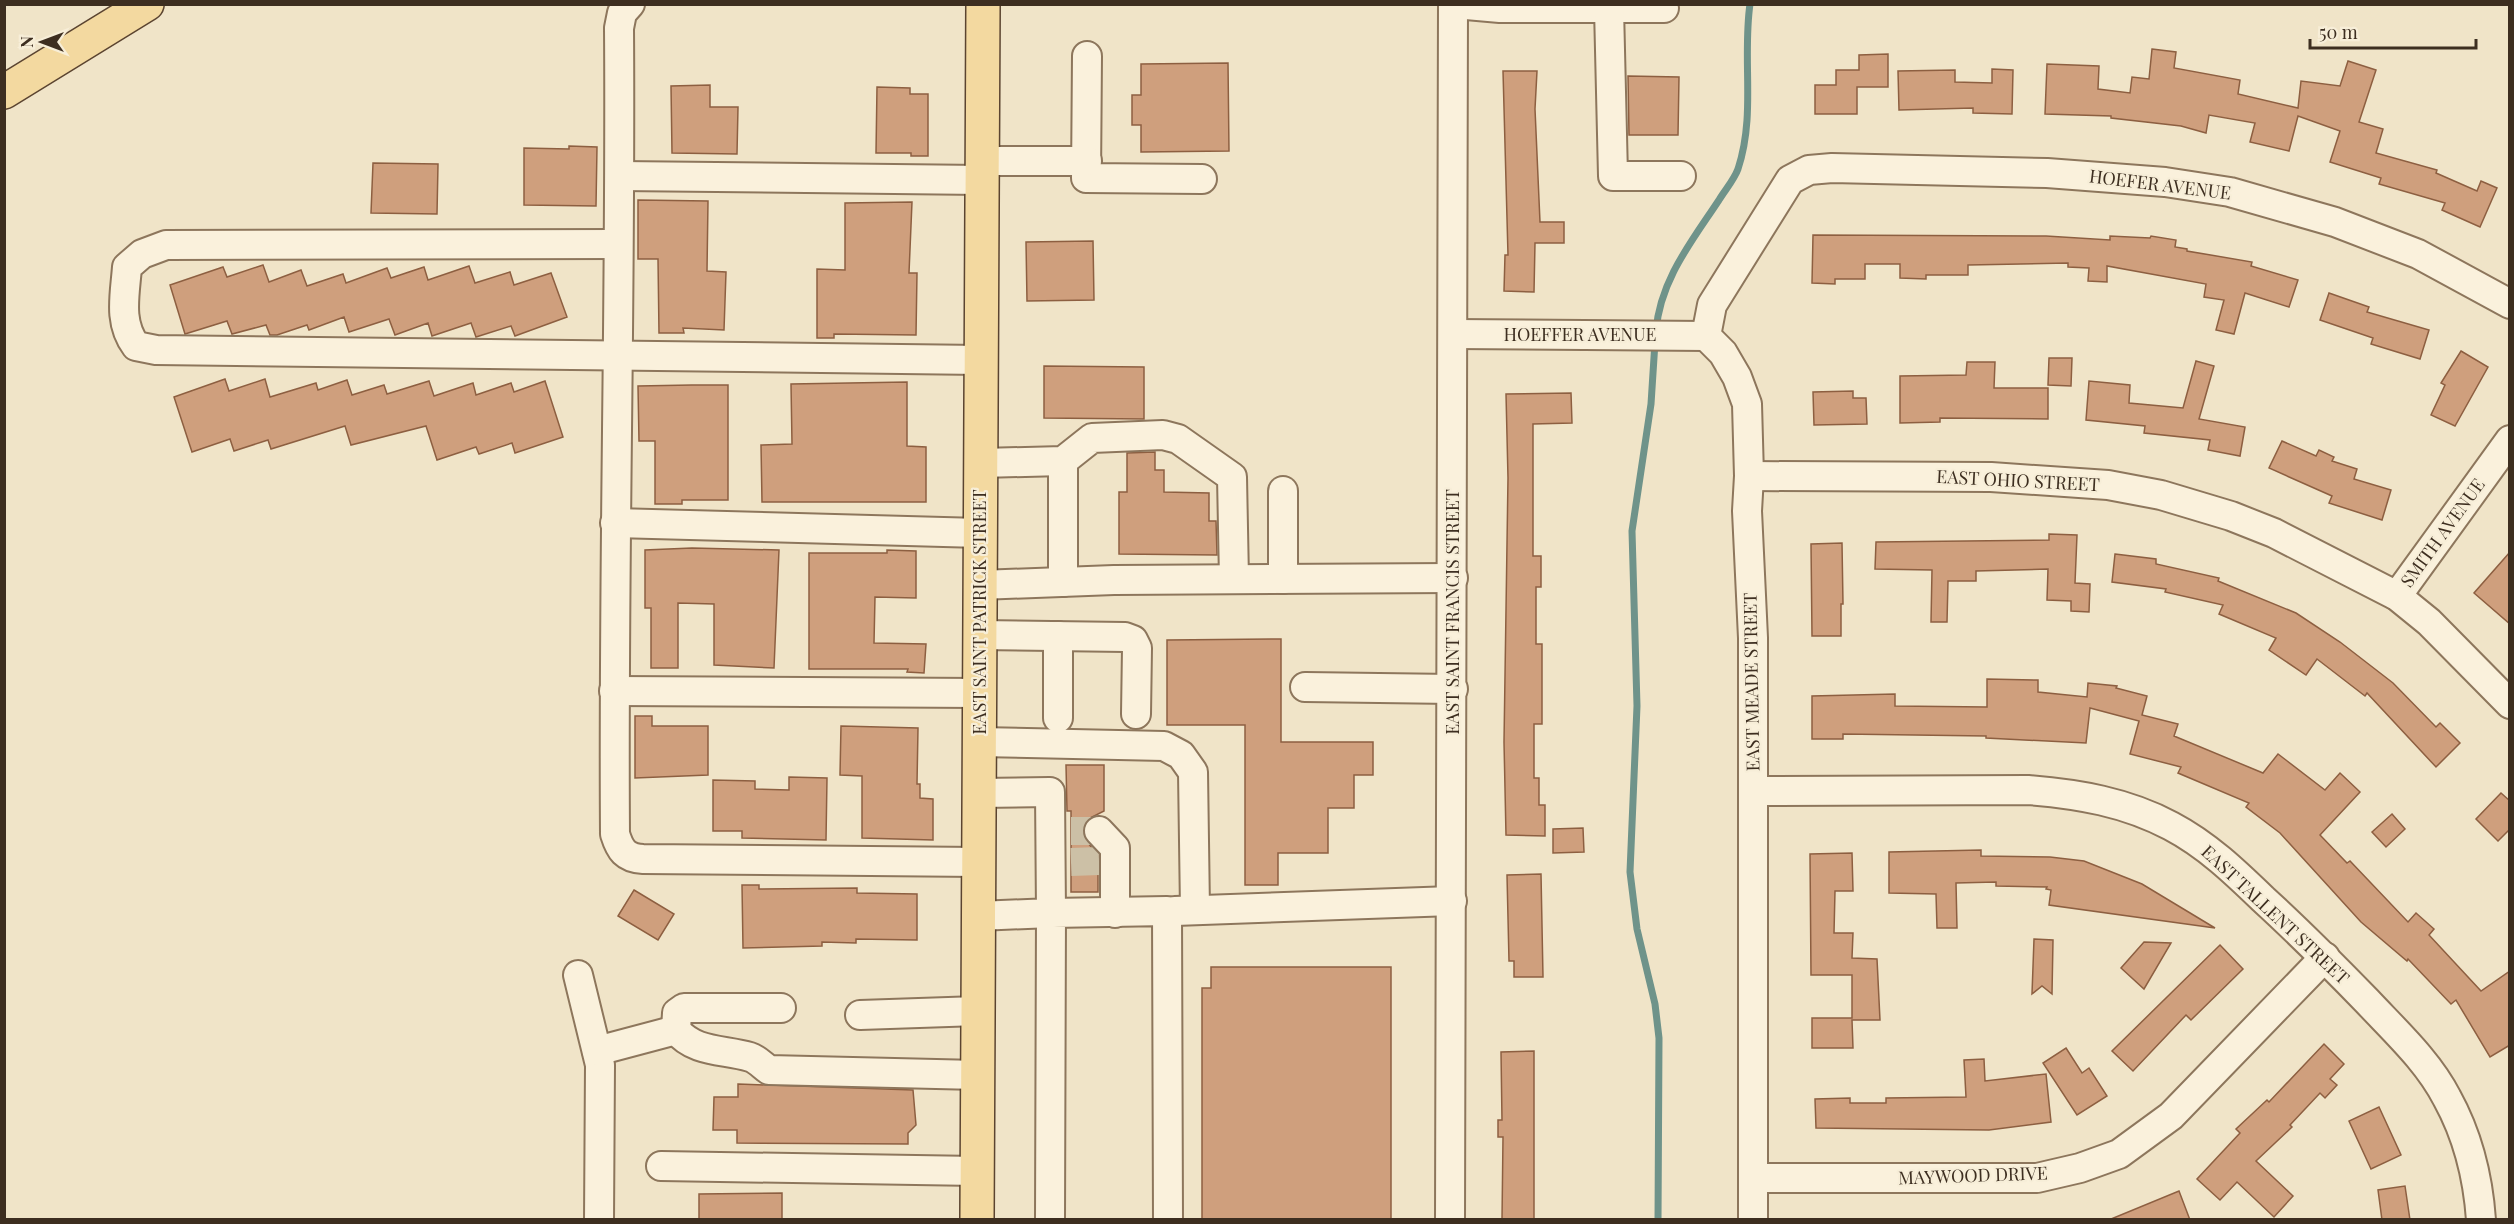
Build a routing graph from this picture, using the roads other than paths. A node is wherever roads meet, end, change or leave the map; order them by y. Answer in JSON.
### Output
{"nodes":[{"id":1,"x":147,"y":4,"type":"edge"},
{"id":2,"x":983,"y":4,"type":"edge"},
{"id":3,"x":1454,"y":4,"type":"edge"},
{"id":4,"x":1562,"y":7,"type":"edge"},
{"id":5,"x":1664,"y":8,"type":"dead end"},
{"id":6,"x":626,"y":9,"type":"edge"},
{"id":7,"x":1609,"y":9,"type":"junction"},
{"id":8,"x":1087,"y":56,"type":"dead end"},
{"id":9,"x":4,"y":92,"type":"edge"},
{"id":10,"x":1087,"y":161,"type":"junction"},
{"id":11,"x":982,"y":170,"type":"junction"},
{"id":12,"x":620,"y":176,"type":"junction"},
{"id":13,"x":1681,"y":176,"type":"dead end"},
{"id":14,"x":1202,"y":179,"type":"dead end"},
{"id":15,"x":617,"y":244,"type":"junction"},
{"id":16,"x":2510,"y":304,"type":"edge"},
{"id":17,"x":1454,"y":334,"type":"junction"},
{"id":18,"x":1693,"y":336,"type":"junction"},
{"id":19,"x":616,"y":354,"type":"junction"},
{"id":20,"x":981,"y":360,"type":"junction"},
{"id":21,"x":2510,"y":440,"type":"edge"},
{"id":22,"x":1062,"y":461,"type":"junction"},
{"id":23,"x":981,"y":463,"type":"junction"},
{"id":24,"x":1749,"y":476,"type":"junction"},
{"id":25,"x":1283,"y":491,"type":"dead end"},
{"id":26,"x":615,"y":523,"type":"junction"},
{"id":27,"x":980,"y":533,"type":"junction"},
{"id":28,"x":1453,"y":578,"type":"junction"},
{"id":29,"x":1234,"y":579,"type":"junction"},
{"id":30,"x":1283,"y":579,"type":"junction"},
{"id":31,"x":1063,"y":582,"type":"junction"},
{"id":32,"x":980,"y":585,"type":"junction"},
{"id":33,"x":2397,"y":596,"type":"junction"},
{"id":34,"x":980,"y":635,"type":"junction"},
{"id":35,"x":1058,"y":636,"type":"junction"},
{"id":36,"x":1305,"y":687,"type":"dead end"},
{"id":37,"x":1453,"y":689,"type":"junction"},
{"id":38,"x":614,"y":691,"type":"junction"},
{"id":39,"x":980,"y":693,"type":"junction"},
{"id":40,"x":2510,"y":704,"type":"edge"},
{"id":41,"x":1136,"y":714,"type":"dead end"},
{"id":42,"x":1058,"y":717,"type":"dead end"},
{"id":43,"x":979,"y":742,"type":"junction"},
{"id":44,"x":1754,"y":791,"type":"junction"},
{"id":45,"x":979,"y":793,"type":"junction"},
{"id":46,"x":1084,"y":847,"type":"junction"},
{"id":47,"x":979,"y":862,"type":"junction"},
{"id":48,"x":1452,"y":901,"type":"junction"},
{"id":49,"x":1181,"y":911,"type":"junction"},
{"id":50,"x":1051,"y":913,"type":"junction"},
{"id":51,"x":1115,"y":913,"type":"junction"},
{"id":52,"x":978,"y":916,"type":"junction"},
{"id":53,"x":2325,"y":957,"type":"junction"},
{"id":54,"x":578,"y":975,"type":"dead end"},
{"id":55,"x":781,"y":1008,"type":"dead end"},
{"id":56,"x":978,"y":1011,"type":"junction"},
{"id":57,"x":860,"y":1015,"type":"dead end"},
{"id":58,"x":676,"y":1030,"type":"junction"},
{"id":59,"x":597,"y":1051,"type":"junction"},
{"id":60,"x":978,"y":1075,"type":"junction"},
{"id":61,"x":661,"y":1166,"type":"dead end"},
{"id":62,"x":977,"y":1171,"type":"junction"},
{"id":63,"x":1754,"y":1178,"type":"junction"},
{"id":64,"x":599,"y":1220,"type":"edge"},
{"id":65,"x":977,"y":1220,"type":"edge"},
{"id":66,"x":1050,"y":1220,"type":"edge"},
{"id":67,"x":1167,"y":1220,"type":"edge"},
{"id":68,"x":1450,"y":1220,"type":"edge"},
{"id":69,"x":1753,"y":1220,"type":"edge"},
{"id":70,"x":2481,"y":1220,"type":"edge"}],
"edges":[{"from":1,"to":9,"type":"main road"},
{"from":2,"to":11,"type":"main road","name":"EAST SAINT PATRICK STREET"},
{"from":3,"to":4,"type":"street"},
{"from":3,"to":17,"type":"street","name":"EAST SAINT FRANCIS STREET"},
{"from":4,"to":7,"type":"street"},
{"from":5,"to":7,"type":"street"},
{"from":6,"to":12,"type":"street"},
{"from":7,"to":13,"type":"street"},
{"from":8,"to":10,"type":"street"},
{"from":10,"to":11,"type":"street"},
{"from":10,"to":14,"type":"street"},
{"from":11,"to":12,"type":"street"},
{"from":11,"to":20,"type":"main road","name":"EAST SAINT PATRICK STREET"},
{"from":12,"to":15,"type":"street"},
{"from":15,"to":19,"type":"street"},
{"from":15,"to":19,"type":"street"},
{"from":16,"to":18,"type":"street","name":"HOEFER AVENUE"},
{"from":17,"to":18,"type":"street","name":"HOEFFER AVENUE"},
{"from":17,"to":28,"type":"street","name":"EAST SAINT FRANCIS STREET"},
{"from":18,"to":24,"type":"street","name":"EAST MEADE STREET"},
{"from":19,"to":20,"type":"street"},
{"from":19,"to":26,"type":"street"},
{"from":20,"to":23,"type":"main road","name":"EAST SAINT PATRICK STREET"},
{"from":21,"to":33,"type":"street","name":"SMITH AVENUE"},
{"from":22,"to":23,"type":"street"},
{"from":22,"to":29,"type":"street"},
{"from":22,"to":31,"type":"street"},
{"from":23,"to":27,"type":"main road","name":"EAST SAINT PATRICK STREET"},
{"from":24,"to":33,"type":"street","name":"EAST OHIO STREET"},
{"from":24,"to":44,"type":"street","name":"EAST MEADE STREET"},
{"from":25,"to":30,"type":"street"},
{"from":26,"to":27,"type":"street"},
{"from":26,"to":38,"type":"street"},
{"from":27,"to":32,"type":"main road","name":"EAST SAINT PATRICK STREET"},
{"from":28,"to":30,"type":"street"},
{"from":28,"to":37,"type":"street","name":"EAST SAINT FRANCIS STREET"},
{"from":29,"to":30,"type":"street"},
{"from":29,"to":31,"type":"street"},
{"from":31,"to":32,"type":"street"},
{"from":32,"to":34,"type":"main road","name":"EAST SAINT PATRICK STREET"},
{"from":33,"to":40,"type":"street","name":"EAST OHIO STREET"},
{"from":34,"to":35,"type":"street"},
{"from":34,"to":39,"type":"main road","name":"EAST SAINT PATRICK STREET"},
{"from":35,"to":41,"type":"street"},
{"from":35,"to":42,"type":"street"},
{"from":36,"to":37,"type":"street"},
{"from":37,"to":48,"type":"street","name":"EAST SAINT FRANCIS STREET"},
{"from":38,"to":39,"type":"street"},
{"from":38,"to":47,"type":"street"},
{"from":39,"to":43,"type":"main road","name":"EAST SAINT PATRICK STREET"},
{"from":43,"to":45,"type":"main road","name":"EAST SAINT PATRICK STREET"},
{"from":43,"to":49,"type":"street"},
{"from":44,"to":53,"type":"street","name":"EAST TALLENT STREET"},
{"from":44,"to":63,"type":"street","name":"EAST MEADE STREET"},
{"from":45,"to":46,"type":"street"},
{"from":45,"to":47,"type":"main road","name":"EAST SAINT PATRICK STREET"},
{"from":46,"to":50,"type":"street"},
{"from":46,"to":51,"type":"street"},
{"from":47,"to":52,"type":"main road","name":"EAST SAINT PATRICK STREET"},
{"from":48,"to":49,"type":"street"},
{"from":48,"to":68,"type":"street","name":"EAST SAINT FRANCIS STREET"},
{"from":49,"to":51,"type":"street"},
{"from":49,"to":67,"type":"street"},
{"from":50,"to":51,"type":"street"},
{"from":50,"to":52,"type":"street"},
{"from":50,"to":66,"type":"street"},
{"from":52,"to":56,"type":"main road","name":"EAST SAINT PATRICK STREET"},
{"from":53,"to":63,"type":"street","name":"MAYWOOD DRIVE"},
{"from":53,"to":70,"type":"street","name":"EAST TALLENT STREET"},
{"from":54,"to":59,"type":"street"},
{"from":55,"to":58,"type":"street"},
{"from":56,"to":57,"type":"street"},
{"from":56,"to":60,"type":"main road","name":"EAST SAINT PATRICK STREET"},
{"from":58,"to":59,"type":"street"},
{"from":58,"to":60,"type":"street"},
{"from":59,"to":64,"type":"street"},
{"from":60,"to":62,"type":"main road","name":"EAST SAINT PATRICK STREET"},
{"from":61,"to":62,"type":"street"},
{"from":62,"to":65,"type":"main road","name":"EAST SAINT PATRICK STREET"},
{"from":63,"to":69,"type":"street","name":"EAST MEADE STREET"}]}
